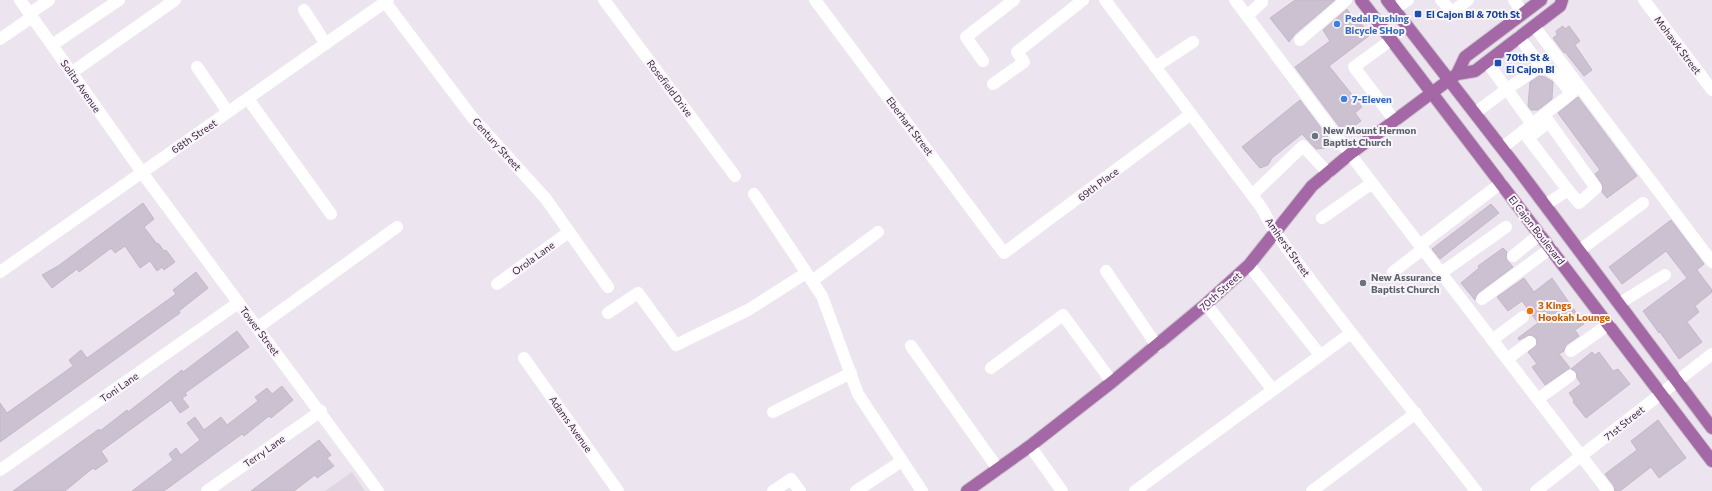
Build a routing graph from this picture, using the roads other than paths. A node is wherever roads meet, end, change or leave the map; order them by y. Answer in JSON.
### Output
{"nodes":[{"id":1,"x":20,"y":0,"type":"edge"},
{"id":2,"x":49,"y":0,"type":"edge"},
{"id":3,"x":119,"y":0,"type":"edge"},
{"id":4,"x":175,"y":0,"type":"edge"},
{"id":5,"x":604,"y":0,"type":"edge"},
{"id":6,"x":815,"y":0,"type":"edge"},
{"id":7,"x":1014,"y":0,"type":"edge"},
{"id":8,"x":1083,"y":0,"type":"edge"},
{"id":9,"x":1105,"y":0,"type":"edge"},
{"id":10,"x":1235,"y":0,"type":"edge"},
{"id":11,"x":1346,"y":0,"type":"edge"},
{"id":12,"x":1362,"y":0,"type":"edge"},
{"id":13,"x":1408,"y":0,"type":"edge"},
{"id":14,"x":1441,"y":0,"type":"edge"},
{"id":15,"x":1468,"y":0,"type":"edge"},
{"id":16,"x":1514,"y":0,"type":"edge"},
{"id":17,"x":1541,"y":0,"type":"edge"},
{"id":18,"x":1562,"y":0,"type":"edge"},
{"id":19,"x":1644,"y":0,"type":"edge"},
{"id":20,"x":384,"y":1,"type":"edge"},
{"id":21,"x":1262,"y":2,"type":"dead end"},
{"id":22,"x":1391,"y":5,"type":"edge"},
{"id":23,"x":304,"y":10,"type":"dead end"},
{"id":24,"x":1523,"y":13,"type":"junction"},
{"id":25,"x":31,"y":15,"type":"junction"},
{"id":26,"x":1247,"y":16,"type":"junction"},
{"id":27,"x":1534,"y":26,"type":"junction"},
{"id":28,"x":1519,"y":37,"type":"junction"},
{"id":29,"x":0,"y":39,"type":"edge"},
{"id":30,"x":1300,"y":40,"type":"dead end"},
{"id":31,"x":1391,"y":40,"type":"junction"},
{"id":32,"x":1193,"y":42,"type":"dead end"},
{"id":33,"x":326,"y":44,"type":"junction"},
{"id":34,"x":52,"y":45,"type":"junction"},
{"id":35,"x":983,"y":61,"type":"dead end"},
{"id":36,"x":1487,"y":62,"type":"junction"},
{"id":37,"x":1541,"y":66,"type":"junction"},
{"id":38,"x":197,"y":67,"type":"dead end"},
{"id":39,"x":1155,"y":67,"type":"junction"},
{"id":40,"x":71,"y":73,"type":"junction"},
{"id":41,"x":1453,"y":77,"type":"junction"},
{"id":42,"x":993,"y":84,"type":"dead end"},
{"id":43,"x":1507,"y":89,"type":"junction"},
{"id":44,"x":1575,"y":90,"type":"junction"},
{"id":45,"x":1712,"y":90,"type":"edge"},
{"id":46,"x":1432,"y":93,"type":"junction"},
{"id":47,"x":248,"y":99,"type":"junction"},
{"id":48,"x":228,"y":112,"type":"junction"},
{"id":49,"x":1191,"y":114,"type":"junction"},
{"id":50,"x":1475,"y":114,"type":"junction"},
{"id":51,"x":1395,"y":121,"type":"junction"},
{"id":52,"x":1532,"y":124,"type":"junction"},
{"id":53,"x":1502,"y":148,"type":"junction"},
{"id":54,"x":1350,"y":154,"type":"junction"},
{"id":55,"x":142,"y":172,"type":"junction"},
{"id":56,"x":1328,"y":173,"type":"junction"},
{"id":57,"x":735,"y":176,"type":"dead end"},
{"id":58,"x":1372,"y":183,"type":"junction"},
{"id":59,"x":1501,"y":183,"type":"junction"},
{"id":60,"x":1568,"y":190,"type":"junction"},
{"id":61,"x":754,"y":194,"type":"dead end"},
{"id":62,"x":1252,"y":195,"type":"junction"},
{"id":63,"x":1643,"y":203,"type":"dead end"},
{"id":64,"x":1545,"y":205,"type":"junction"},
{"id":65,"x":331,"y":214,"type":"dead end"},
{"id":66,"x":1322,"y":218,"type":"dead end"},
{"id":67,"x":397,"y":227,"type":"dead end"},
{"id":68,"x":1506,"y":227,"type":"dead end"},
{"id":69,"x":569,"y":232,"type":"junction"},
{"id":70,"x":878,"y":232,"type":"dead end"},
{"id":71,"x":1274,"y":232,"type":"junction"},
{"id":72,"x":1540,"y":234,"type":"junction"},
{"id":73,"x":1421,"y":247,"type":"junction"},
{"id":74,"x":1551,"y":248,"type":"junction"},
{"id":75,"x":1580,"y":250,"type":"junction"},
{"id":76,"x":1004,"y":253,"type":"joint"},
{"id":77,"x":1513,"y":256,"type":"dead end"},
{"id":78,"x":1712,"y":262,"type":"edge"},
{"id":79,"x":1249,"y":265,"type":"junction"},
{"id":80,"x":1106,"y":271,"type":"dead end"},
{"id":81,"x":0,"y":272,"type":"edge"},
{"id":82,"x":1393,"y":272,"type":"dead end"},
{"id":83,"x":1441,"y":273,"type":"junction"},
{"id":84,"x":1665,"y":274,"type":"dead end"},
{"id":85,"x":809,"y":277,"type":"junction"},
{"id":86,"x":497,"y":284,"type":"dead end"},
{"id":87,"x":608,"y":287,"type":"dead end"},
{"id":88,"x":1482,"y":299,"type":"dead end"},
{"id":89,"x":238,"y":303,"type":"junction"},
{"id":90,"x":1620,"y":303,"type":"junction"},
{"id":91,"x":1206,"y":304,"type":"junction"},
{"id":92,"x":608,"y":313,"type":"dead end"},
{"id":93,"x":1523,"y":317,"type":"dead end"},
{"id":94,"x":1609,"y":324,"type":"junction"},
{"id":95,"x":257,"y":328,"type":"junction"},
{"id":96,"x":1351,"y":333,"type":"junction"},
{"id":97,"x":1492,"y":340,"type":"junction"},
{"id":98,"x":1530,"y":342,"type":"dead end"},
{"id":99,"x":911,"y":346,"type":"dead end"},
{"id":100,"x":1157,"y":346,"type":"junction"},
{"id":101,"x":1571,"y":351,"type":"dead end"},
{"id":102,"x":1712,"y":354,"type":"edge"},
{"id":103,"x":1320,"y":355,"type":"junction"},
{"id":104,"x":524,"y":358,"type":"dead end"},
{"id":105,"x":1507,"y":359,"type":"junction"},
{"id":106,"x":991,"y":368,"type":"dead end"},
{"id":107,"x":851,"y":373,"type":"junction"},
{"id":108,"x":1570,"y":376,"type":"dead end"},
{"id":109,"x":1677,"y":381,"type":"junction"},
{"id":110,"x":1112,"y":382,"type":"junction"},
{"id":111,"x":1273,"y":390,"type":"junction"},
{"id":112,"x":1662,"y":392,"type":"junction"},
{"id":113,"x":1538,"y":399,"type":"junction"},
{"id":114,"x":321,"y":412,"type":"junction"},
{"id":115,"x":772,"y":412,"type":"dead end"},
{"id":116,"x":1416,"y":413,"type":"junction"},
{"id":117,"x":1712,"y":428,"type":"edge"},
{"id":118,"x":1030,"y":446,"type":"junction"},
{"id":119,"x":1582,"y":457,"type":"junction"},
{"id":120,"x":902,"y":461,"type":"junction"},
{"id":121,"x":1712,"y":461,"type":"edge"},
{"id":122,"x":998,"y":469,"type":"junction"},
{"id":123,"x":0,"y":470,"type":"edge"},
{"id":124,"x":207,"y":491,"type":"edge"},
{"id":125,"x":378,"y":491,"type":"edge"},
{"id":126,"x":618,"y":491,"type":"edge"},
{"id":127,"x":773,"y":491,"type":"edge"},
{"id":128,"x":800,"y":491,"type":"edge"},
{"id":129,"x":856,"y":491,"type":"edge"},
{"id":130,"x":922,"y":491,"type":"edge"},
{"id":131,"x":968,"y":491,"type":"edge"},
{"id":132,"x":1062,"y":491,"type":"edge"},
{"id":133,"x":1135,"y":491,"type":"edge"},
{"id":134,"x":1312,"y":491,"type":"edge"},
{"id":135,"x":1476,"y":491,"type":"edge"},
{"id":136,"x":1536,"y":491,"type":"edge"},
{"id":137,"x":1608,"y":491,"type":"edge"}],
"edges":[{"from":1,"to":25,"type":"street","name":"Solita Avenue"},
{"from":2,"to":25,"type":"street"},
{"from":3,"to":34,"type":"street"},
{"from":4,"to":40,"type":"street"},
{"from":5,"to":57,"type":"street","name":"Rosefield Drive"},
{"from":6,"to":76,"type":"street","name":"Eberhart Street"},
{"from":7,"to":35,"type":"street"},
{"from":8,"to":42,"type":"street"},
{"from":9,"to":39,"type":"street","name":"Amherst Street"},
{"from":10,"to":26,"type":"street"},
{"from":11,"to":30,"type":"street"},
{"from":12,"to":31,"type":"main road","name":"El Cajon Boulevard"},
{"from":13,"to":22,"type":"street"},
{"from":14,"to":15,"type":"street"},
{"from":16,"to":24,"type":"street"},
{"from":17,"to":24,"type":"main road","name":"70th Street"},
{"from":18,"to":27,"type":"main road","name":"70th Street"},
{"from":19,"to":45,"type":"street","name":"Mohawk Street"},
{"from":20,"to":33,"type":"street","name":"68th Street"},
{"from":20,"to":69,"type":"street","name":"Century Street"},
{"from":21,"to":26,"type":"street"},
{"from":22,"to":41,"type":"main road","name":"El Cajon Boulevard"},
{"from":23,"to":33,"type":"street"},
{"from":24,"to":41,"type":"main road","name":"70th Street"},
{"from":25,"to":29,"type":"street"},
{"from":25,"to":34,"type":"street","name":"Solita Avenue"},
{"from":26,"to":54,"type":"street"},
{"from":27,"to":28,"type":"main road","name":"70th Street"},
{"from":27,"to":44,"type":"street"},
{"from":28,"to":36,"type":"main road","name":"70th Street"},
{"from":28,"to":37,"type":"street"},
{"from":31,"to":46,"type":"main road","name":"El Cajon Boulevard"},
{"from":31,"to":51,"type":"street"},
{"from":32,"to":39,"type":"street"},
{"from":33,"to":47,"type":"street","name":"68th Street"},
{"from":34,"to":40,"type":"street","name":"Solita Avenue"},
{"from":36,"to":41,"type":"main road","name":"70th Street"},
{"from":36,"to":43,"type":"street"},
{"from":37,"to":43,"type":"street"},
{"from":37,"to":44,"type":"street"},
{"from":38,"to":48,"type":"street"},
{"from":39,"to":49,"type":"street","name":"Amherst Street"},
{"from":40,"to":55,"type":"street","name":"Solita Avenue"},
{"from":41,"to":46,"type":"main road","name":"70th Street"},
{"from":41,"to":50,"type":"main road","name":"El Cajon Boulevard"},
{"from":43,"to":50,"type":"street"},
{"from":43,"to":52,"type":"street"},
{"from":44,"to":52,"type":"street"},
{"from":44,"to":78,"type":"street"},
{"from":46,"to":51,"type":"main road","name":"70th Street"},
{"from":46,"to":59,"type":"main road","name":"El Cajon Boulevard"},
{"from":47,"to":48,"type":"street","name":"68th Street"},
{"from":47,"to":65,"type":"street"},
{"from":48,"to":55,"type":"street","name":"68th Street"},
{"from":49,"to":62,"type":"street","name":"Amherst Street"},
{"from":49,"to":76,"type":"street","name":"69th Place"},
{"from":50,"to":53,"type":"main road","name":"El Cajon Boulevard"},
{"from":51,"to":54,"type":"main road","name":"70th Street"},
{"from":52,"to":53,"type":"street"},
{"from":53,"to":64,"type":"main road","name":"El Cajon Boulevard"},
{"from":54,"to":56,"type":"main road","name":"70th Street"},
{"from":54,"to":58,"type":"street"},
{"from":55,"to":81,"type":"street","name":"68th Street"},
{"from":55,"to":89,"type":"street","name":"Tower Street"},
{"from":56,"to":62,"type":"street"},
{"from":56,"to":71,"type":"main road","name":"70th Street"},
{"from":58,"to":66,"type":"street"},
{"from":58,"to":73,"type":"street"},
{"from":59,"to":72,"type":"main road","name":"El Cajon Boulevard"},
{"from":59,"to":73,"type":"street"},
{"from":60,"to":60,"type":"street"},
{"from":60,"to":64,"type":"street"},
{"from":61,"to":85,"type":"street"},
{"from":62,"to":71,"type":"street","name":"Amherst Street"},
{"from":63,"to":75,"type":"street"},
{"from":64,"to":75,"type":"main road","name":"El Cajon Boulevard"},
{"from":67,"to":95,"type":"street"},
{"from":68,"to":83,"type":"street"},
{"from":69,"to":86,"type":"street","name":"Orola Lane"},
{"from":69,"to":87,"type":"street","name":"Century Street"},
{"from":70,"to":85,"type":"street"},
{"from":71,"to":79,"type":"main road","name":"70th Street"},
{"from":71,"to":96,"type":"street","name":"Amherst Street"},
{"from":72,"to":74,"type":"main road","name":"El Cajon Boulevard"},
{"from":72,"to":77,"type":"street"},
{"from":73,"to":82,"type":"street"},
{"from":73,"to":83,"type":"street"},
{"from":74,"to":88,"type":"street"},
{"from":74,"to":94,"type":"main road","name":"El Cajon Boulevard"},
{"from":75,"to":90,"type":"main road","name":"El Cajon Boulevard"},
{"from":79,"to":91,"type":"main road","name":"70th Street"},
{"from":79,"to":103,"type":"street"},
{"from":80,"to":100,"type":"street"},
{"from":83,"to":97,"type":"street"},
{"from":84,"to":90,"type":"street"},
{"from":85,"to":92,"type":"street"},
{"from":85,"to":107,"type":"street"},
{"from":89,"to":95,"type":"street","name":"Tower Street"},
{"from":89,"to":123,"type":"street","name":"Toni Lane"},
{"from":90,"to":109,"type":"main road","name":"El Cajon Boulevard"},
{"from":91,"to":100,"type":"main road","name":"70th Street"},
{"from":91,"to":111,"type":"street"},
{"from":93,"to":97,"type":"street"},
{"from":94,"to":101,"type":"street"},
{"from":94,"to":112,"type":"main road","name":"El Cajon Boulevard"},
{"from":95,"to":114,"type":"street","name":"Tower Street"},
{"from":96,"to":103,"type":"street"},
{"from":96,"to":116,"type":"street","name":"Amherst Street"},
{"from":97,"to":105,"type":"street"},
{"from":98,"to":105,"type":"street"},
{"from":99,"to":122,"type":"street"},
{"from":100,"to":110,"type":"main road","name":"70th Street"},
{"from":102,"to":109,"type":"street","name":"71st Street"},
{"from":103,"to":111,"type":"street"},
{"from":104,"to":126,"type":"street","name":"Adams Avenue"},
{"from":105,"to":113,"type":"street"},
{"from":106,"to":110,"type":"street"},
{"from":107,"to":115,"type":"street"},
{"from":107,"to":120,"type":"street"},
{"from":108,"to":113,"type":"street"},
{"from":109,"to":112,"type":"street","name":"71st Street"},
{"from":109,"to":117,"type":"main road","name":"El Cajon Boulevard"},
{"from":110,"to":118,"type":"main road","name":"70th Street"},
{"from":111,"to":133,"type":"street"},
{"from":112,"to":119,"type":"street","name":"71st Street"},
{"from":112,"to":121,"type":"main road","name":"El Cajon Boulevard"},
{"from":113,"to":119,"type":"street"},
{"from":114,"to":124,"type":"street","name":"Terry Lane"},
{"from":114,"to":125,"type":"street","name":"Tower Street"},
{"from":116,"to":134,"type":"street"},
{"from":116,"to":135,"type":"street","name":"Amherst Street"},
{"from":118,"to":122,"type":"main road","name":"70th Street"},
{"from":118,"to":132,"type":"street"},
{"from":119,"to":136,"type":"street","name":"71st Street"},
{"from":119,"to":137,"type":"street"},
{"from":120,"to":129,"type":"street"},
{"from":120,"to":130,"type":"street"},
{"from":122,"to":131,"type":"main road","name":"70th Street"},
{"from":127,"to":128,"type":"street"}]}
